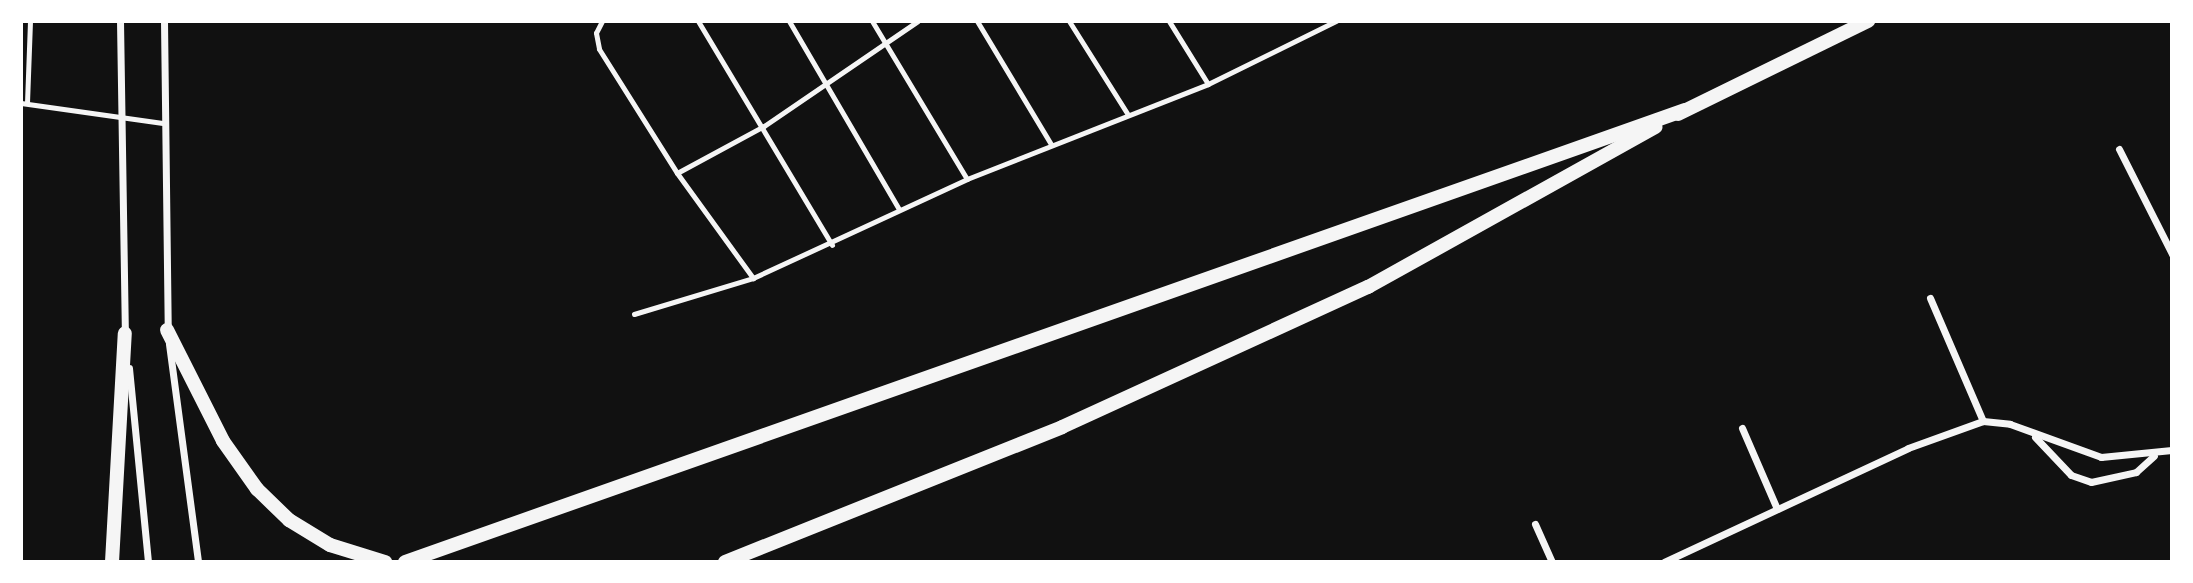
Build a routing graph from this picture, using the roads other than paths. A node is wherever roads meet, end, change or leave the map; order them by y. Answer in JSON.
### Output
{"nodes":[{"id":1,"x":30,"y":21,"type":"edge"},
{"id":2,"x":120,"y":21,"type":"edge"},
{"id":3,"x":163,"y":21,"type":"edge"},
{"id":4,"x":602,"y":21,"type":"edge"},
{"id":5,"x":698,"y":21,"type":"edge"},
{"id":6,"x":789,"y":21,"type":"edge"},
{"id":7,"x":872,"y":21,"type":"edge"},
{"id":8,"x":918,"y":21,"type":"edge"},
{"id":9,"x":976,"y":21,"type":"edge"},
{"id":10,"x":1069,"y":21,"type":"edge"},
{"id":11,"x":1169,"y":21,"type":"edge"},
{"id":12,"x":1336,"y":21,"type":"edge"},
{"id":13,"x":1868,"y":21,"type":"edge"},
{"id":14,"x":886,"y":44,"type":"junction"},
{"id":15,"x":830,"y":84,"type":"junction"},
{"id":16,"x":1208,"y":84,"type":"junction"},
{"id":17,"x":24,"y":103,"type":"edge"},
{"id":18,"x":1685,"y":110,"type":"junction"},
{"id":19,"x":1127,"y":113,"type":"junction"},
{"id":20,"x":120,"y":118,"type":"junction"},
{"id":21,"x":163,"y":123,"type":"junction"},
{"id":22,"x":764,"y":126,"type":"junction"},
{"id":23,"x":1051,"y":144,"type":"junction"},
{"id":24,"x":2119,"y":149,"type":"dead end"},
{"id":25,"x":677,"y":173,"type":"junction"},
{"id":26,"x":967,"y":179,"type":"junction"},
{"id":27,"x":899,"y":209,"type":"junction"},
{"id":28,"x":832,"y":245,"type":"junction"},
{"id":29,"x":2172,"y":254,"type":"edge"},
{"id":30,"x":753,"y":278,"type":"junction"},
{"id":31,"x":1930,"y":298,"type":"dead end"},
{"id":32,"x":635,"y":314,"type":"dead end"},
{"id":33,"x":167,"y":330,"type":"junction"},
{"id":34,"x":125,"y":333,"type":"junction"},
{"id":35,"x":1983,"y":421,"type":"junction"},
{"id":36,"x":1742,"y":428,"type":"dead end"},
{"id":37,"x":2032,"y":434,"type":"junction"},
{"id":38,"x":2172,"y":450,"type":"edge"},
{"id":39,"x":2154,"y":456,"type":"junction"},
{"id":40,"x":1777,"y":509,"type":"junction"},
{"id":41,"x":1535,"y":524,"type":"dead end"},
{"id":42,"x":112,"y":562,"type":"edge"},
{"id":43,"x":148,"y":562,"type":"edge"},
{"id":44,"x":198,"y":562,"type":"edge"},
{"id":45,"x":385,"y":562,"type":"edge"},
{"id":46,"x":405,"y":562,"type":"edge"},
{"id":47,"x":725,"y":562,"type":"edge"},
{"id":48,"x":1552,"y":562,"type":"edge"},
{"id":49,"x":1664,"y":562,"type":"edge"}],
"edges":[{"from":1,"to":17,"type":"lane"},
{"from":2,"to":20,"type":"street"},
{"from":3,"to":21,"type":"street"},
{"from":4,"to":25,"type":"lane"},
{"from":5,"to":22,"type":"lane"},
{"from":6,"to":15,"type":"lane"},
{"from":7,"to":14,"type":"lane"},
{"from":8,"to":14,"type":"lane"},
{"from":9,"to":23,"type":"lane"},
{"from":10,"to":19,"type":"lane"},
{"from":11,"to":16,"type":"lane"},
{"from":12,"to":16,"type":"lane"},
{"from":13,"to":18,"type":"main road"},
{"from":14,"to":15,"type":"lane"},
{"from":14,"to":26,"type":"lane"},
{"from":15,"to":22,"type":"lane"},
{"from":15,"to":27,"type":"lane"},
{"from":16,"to":19,"type":"lane"},
{"from":17,"to":20,"type":"lane"},
{"from":18,"to":46,"type":"main road"},
{"from":18,"to":47,"type":"main road"},
{"from":19,"to":23,"type":"lane"},
{"from":20,"to":21,"type":"lane"},
{"from":20,"to":34,"type":"street"},
{"from":21,"to":33,"type":"street"},
{"from":22,"to":25,"type":"lane"},
{"from":22,"to":28,"type":"lane"},
{"from":23,"to":26,"type":"lane"},
{"from":24,"to":29,"type":"street"},
{"from":25,"to":30,"type":"lane"},
{"from":26,"to":27,"type":"lane"},
{"from":27,"to":28,"type":"lane"},
{"from":28,"to":30,"type":"lane"},
{"from":30,"to":32,"type":"lane"},
{"from":31,"to":35,"type":"street"},
{"from":33,"to":44,"type":"street"},
{"from":33,"to":45,"type":"main road"},
{"from":34,"to":42,"type":"main road"},
{"from":34,"to":43,"type":"street"},
{"from":35,"to":37,"type":"street"},
{"from":35,"to":40,"type":"street"},
{"from":36,"to":40,"type":"street"},
{"from":37,"to":39,"type":"street"},
{"from":37,"to":39,"type":"street"},
{"from":38,"to":39,"type":"street"},
{"from":40,"to":49,"type":"street"},
{"from":41,"to":48,"type":"street"}]}
